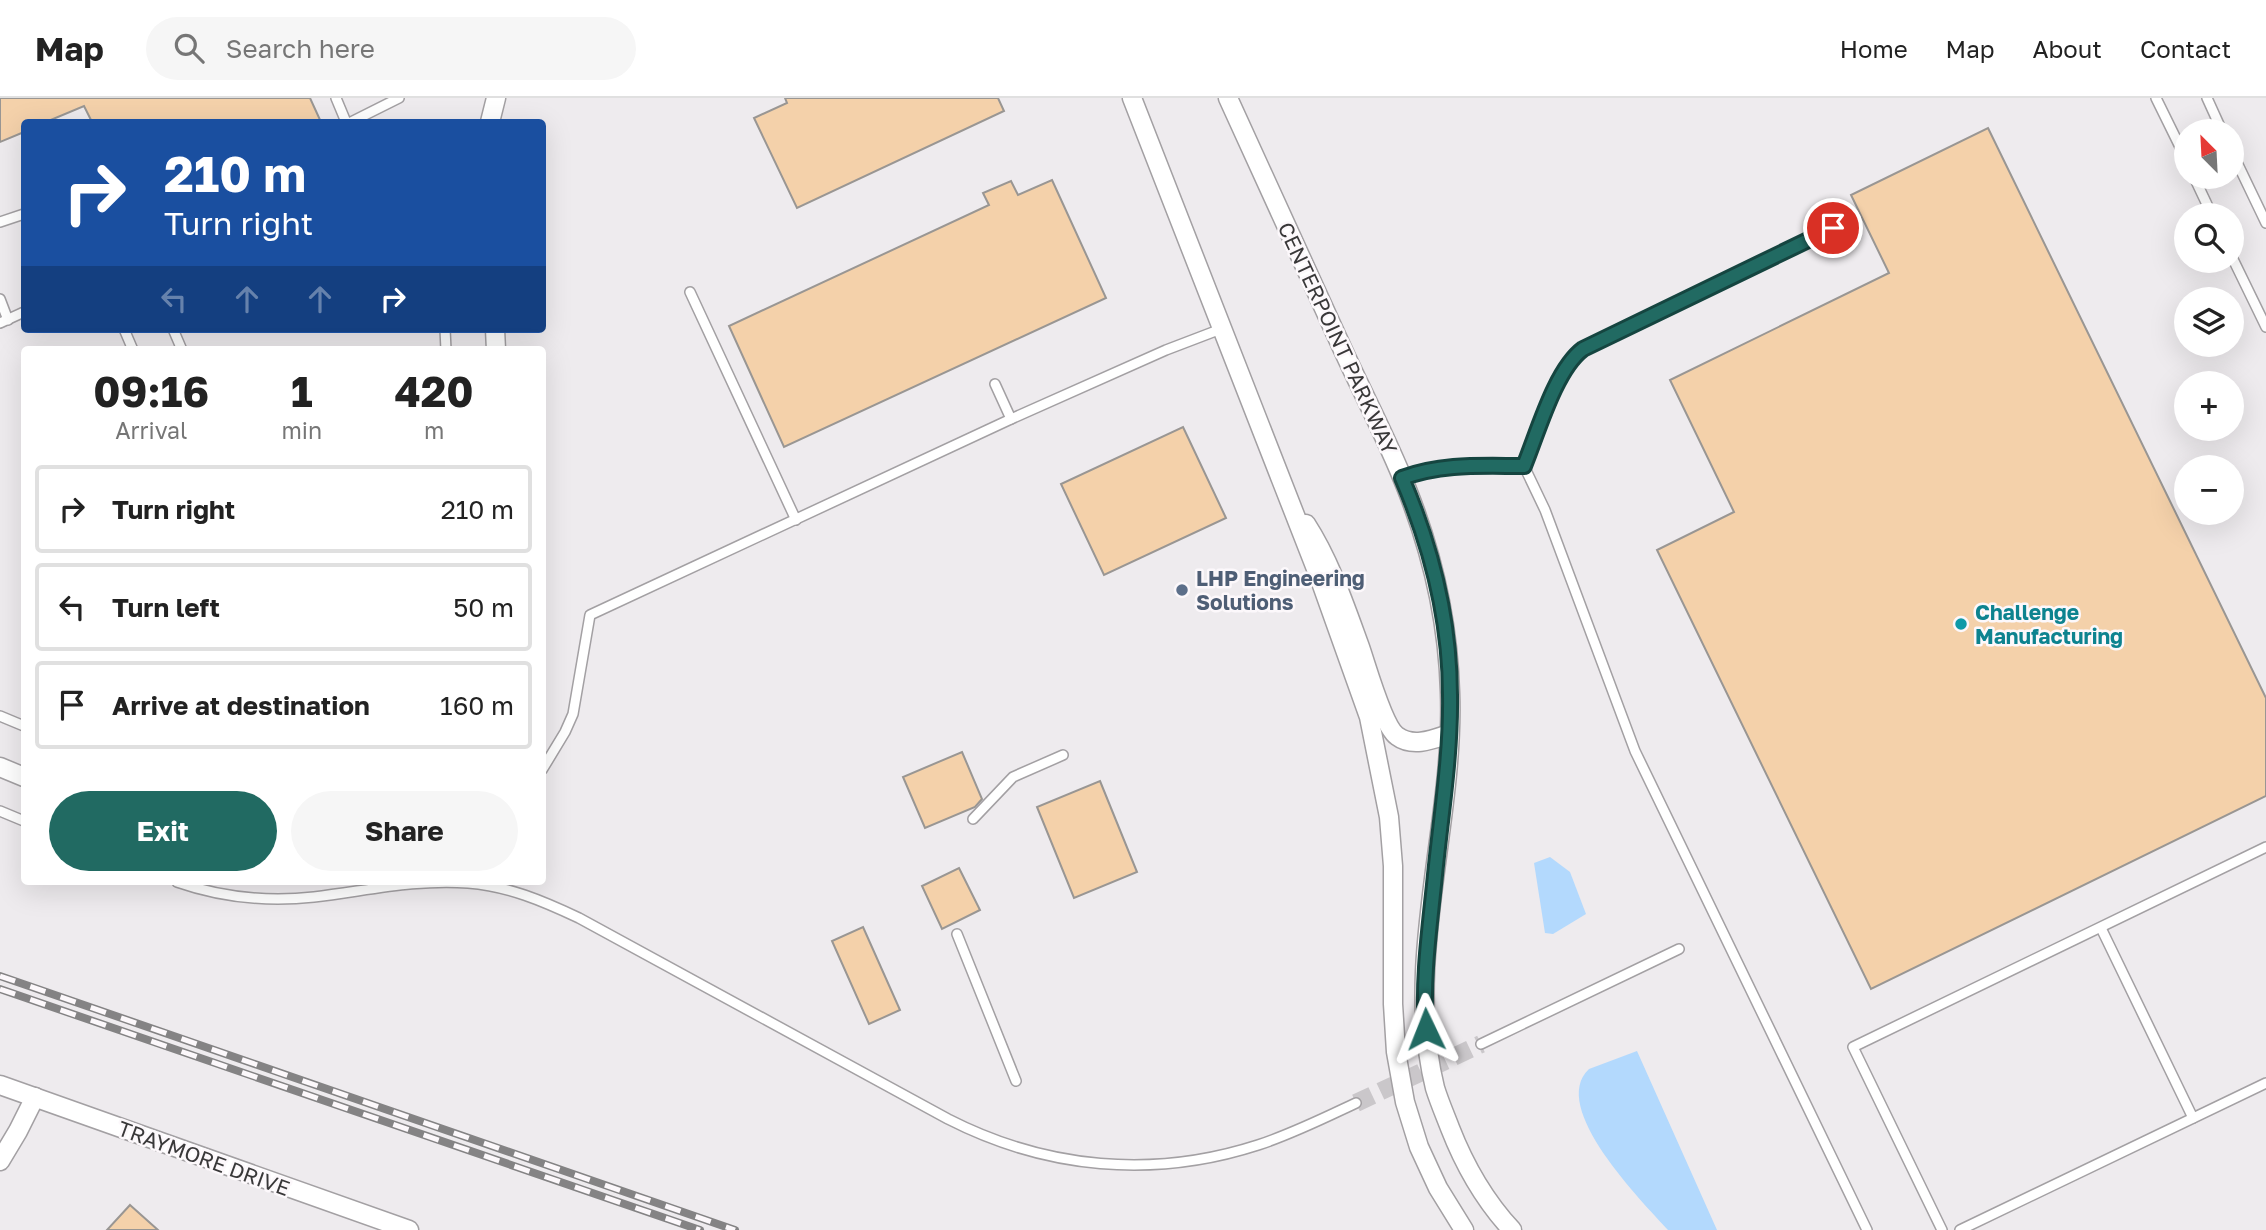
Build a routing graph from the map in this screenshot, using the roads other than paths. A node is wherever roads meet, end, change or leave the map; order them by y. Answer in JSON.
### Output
{"nodes":[{"id":1,"x":337,"y":98,"type":"edge"},
{"id":2,"x":399,"y":98,"type":"edge"},
{"id":3,"x":496,"y":98,"type":"edge"},
{"id":4,"x":1132,"y":98,"type":"edge"},
{"id":5,"x":1228,"y":98,"type":"edge"},
{"id":6,"x":2157,"y":98,"type":"edge"},
{"id":7,"x":2207,"y":98,"type":"edge"},
{"id":8,"x":348,"y":119,"type":"edge"},
{"id":9,"x":355,"y":119,"type":"edge"},
{"id":10,"x":491,"y":119,"type":"edge"},
{"id":11,"x":2217,"y":119,"type":"edge"},
{"id":12,"x":2174,"y":134,"type":"edge"},
{"id":13,"x":2244,"y":177,"type":"edge"},
{"id":14,"x":21,"y":215,"type":"edge"},
{"id":15,"x":0,"y":222,"type":"edge"},
{"id":16,"x":2266,"y":223,"type":"edge"},
{"id":17,"x":1833,"y":228,"type":"dead end"},
{"id":18,"x":2240,"y":273,"type":"edge"},
{"id":19,"x":690,"y":292,"type":"dead end"},
{"id":20,"x":0,"y":299,"type":"edge"},
{"id":21,"x":21,"y":314,"type":"edge"},
{"id":22,"x":4,"y":322,"type":"edge"},
{"id":23,"x":2266,"y":327,"type":"edge"},
{"id":24,"x":1221,"y":329,"type":"junction"},
{"id":25,"x":995,"y":384,"type":"dead end"},
{"id":26,"x":1011,"y":419,"type":"junction"},
{"id":27,"x":1524,"y":466,"type":"junction"},
{"id":28,"x":1402,"y":478,"type":"junction"},
{"id":29,"x":1285,"y":492,"type":"junction"},
{"id":30,"x":796,"y":520,"type":"junction"},
{"id":31,"x":1,"y":719,"type":"edge"},
{"id":32,"x":21,"y":725,"type":"edge"},
{"id":33,"x":1449,"y":734,"type":"junction"},
{"id":34,"x":1063,"y":755,"type":"dead end"},
{"id":35,"x":546,"y":763,"type":"edge"},
{"id":36,"x":0,"y":767,"type":"edge"},
{"id":37,"x":21,"y":776,"type":"edge"},
{"id":38,"x":0,"y":811,"type":"edge"},
{"id":39,"x":973,"y":819,"type":"dead end"},
{"id":40,"x":21,"y":820,"type":"edge"},
{"id":41,"x":2266,"y":847,"type":"edge"},
{"id":42,"x":189,"y":885,"type":"edge"},
{"id":43,"x":395,"y":885,"type":"edge"},
{"id":44,"x":476,"y":885,"type":"edge"},
{"id":45,"x":2101,"y":928,"type":"junction"},
{"id":46,"x":957,"y":934,"type":"dead end"},
{"id":47,"x":1679,"y":950,"type":"dead end"},
{"id":48,"x":1481,"y":1044,"type":"tunnel mouth"},
{"id":49,"x":1016,"y":1081,"type":"dead end"},
{"id":50,"x":2266,"y":1083,"type":"edge"},
{"id":51,"x":0,"y":1085,"type":"edge"},
{"id":52,"x":35,"y":1097,"type":"junction"},
{"id":53,"x":1356,"y":1102,"type":"tunnel mouth"},
{"id":54,"x":2193,"y":1118,"type":"junction"},
{"id":55,"x":0,"y":1161,"type":"edge"},
{"id":56,"x":409,"y":1230,"type":"edge"},
{"id":57,"x":1464,"y":1230,"type":"edge"},
{"id":58,"x":1512,"y":1230,"type":"edge"},
{"id":59,"x":1867,"y":1230,"type":"edge"},
{"id":60,"x":1942,"y":1230,"type":"edge"},
{"id":61,"x":1960,"y":1230,"type":"edge"}],
"edges":[{"from":1,"to":8,"type":"lane"},
{"from":2,"to":9,"type":"lane"},
{"from":3,"to":10,"type":"street"},
{"from":4,"to":24,"type":"street"},
{"from":5,"to":28,"type":"street","name":"CENTERPOINT PARKWAY"},
{"from":6,"to":12,"type":"lane"},
{"from":7,"to":11,"type":"lane"},
{"from":13,"to":16,"type":"lane"},
{"from":14,"to":15,"type":"lane"},
{"from":17,"to":27,"type":"lane"},
{"from":18,"to":23,"type":"lane"},
{"from":19,"to":30,"type":"lane"},
{"from":20,"to":22,"type":"lane"},
{"from":21,"to":22,"type":"lane"},
{"from":24,"to":26,"type":"lane"},
{"from":24,"to":29,"type":"street"},
{"from":25,"to":26,"type":"lane"},
{"from":26,"to":30,"type":"lane"},
{"from":27,"to":28,"type":"lane"},
{"from":27,"to":59,"type":"lane"},
{"from":28,"to":33,"type":"street","name":"CENTERPOINT PARKWAY"},
{"from":29,"to":33,"type":"street"},
{"from":29,"to":57,"type":"street"},
{"from":30,"to":35,"type":"lane"},
{"from":31,"to":32,"type":"lane"},
{"from":33,"to":58,"type":"street","name":"CENTERPOINT PARKWAY"},
{"from":34,"to":39,"type":"lane"},
{"from":36,"to":37,"type":"street"},
{"from":38,"to":40,"type":"lane"},
{"from":41,"to":45,"type":"lane"},
{"from":42,"to":43,"type":"lane"},
{"from":44,"to":53,"type":"lane"},
{"from":45,"to":54,"type":"lane"},
{"from":45,"to":60,"type":"lane"},
{"from":46,"to":49,"type":"lane"},
{"from":47,"to":48,"type":"lane"},
{"from":50,"to":54,"type":"lane"},
{"from":51,"to":52,"type":"street","name":"TRAYMORE DRIVE"},
{"from":52,"to":55,"type":"street"},
{"from":52,"to":56,"type":"street","name":"TRAYMORE DRIVE"},
{"from":54,"to":61,"type":"lane"}]}
